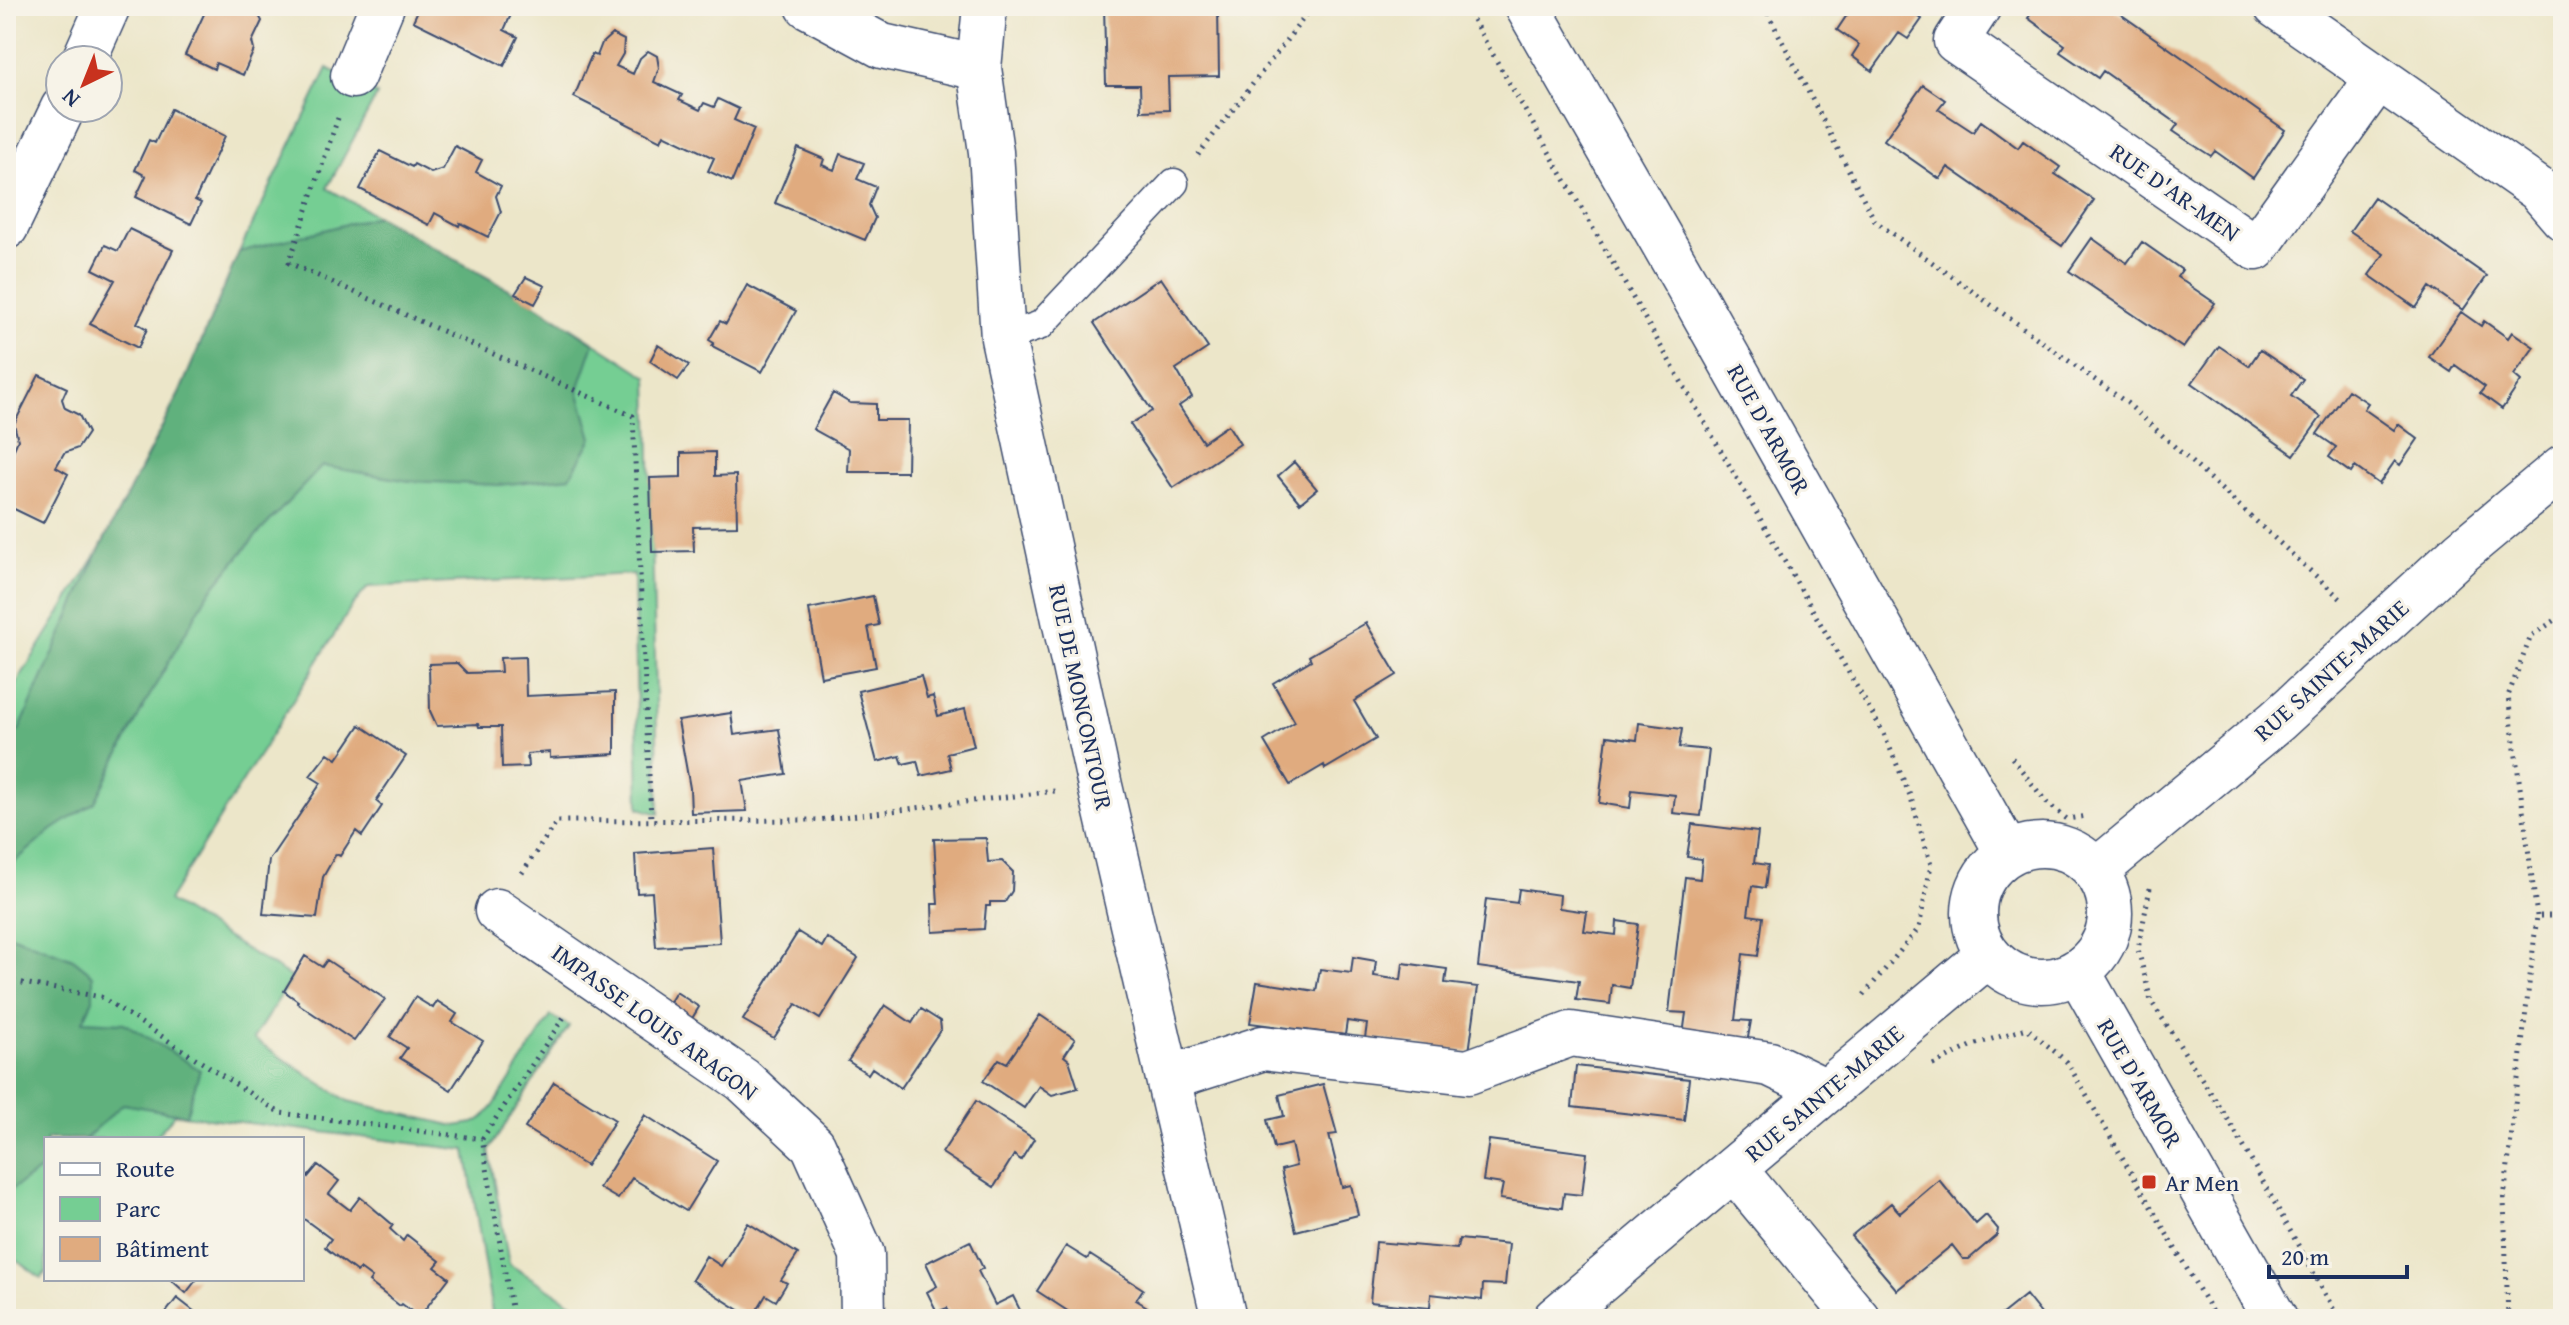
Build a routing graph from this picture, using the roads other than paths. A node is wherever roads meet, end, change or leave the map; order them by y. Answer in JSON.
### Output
{"nodes":[{"id":1,"x":108,"y":6,"type":"edge"},
{"id":2,"x":382,"y":6,"type":"edge"},
{"id":3,"x":808,"y":6,"type":"edge"},
{"id":4,"x":985,"y":6,"type":"edge"},
{"id":5,"x":1527,"y":6,"type":"edge"},
{"id":6,"x":1979,"y":6,"type":"edge"},
{"id":7,"x":2276,"y":6,"type":"edge"},
{"id":8,"x":91,"y":44,"type":"edge"},
{"id":9,"x":979,"y":68,"type":"junction"},
{"id":10,"x":353,"y":76,"type":"road end"},
{"id":11,"x":2378,"y":78,"type":"junction"},
{"id":12,"x":55,"y":124,"type":"edge"},
{"id":13,"x":1174,"y":183,"type":"road end"},
{"id":14,"x":2563,"y":218,"type":"edge"},
{"id":15,"x":6,"y":227,"type":"edge"},
{"id":16,"x":1003,"y":338,"type":"junction"},
{"id":17,"x":2563,"y":467,"type":"edge"},
{"id":18,"x":2008,"y":854,"type":"junction"},
{"id":19,"x":2096,"y":871,"type":"junction"},
{"id":20,"x":497,"y":911,"type":"road end"},
{"id":21,"x":1988,"y":955,"type":"junction"},
{"id":22,"x":2078,"y":971,"type":"junction"},
{"id":23,"x":1169,"y":1078,"type":"junction"},
{"id":24,"x":1826,"y":1091,"type":"junction"},
{"id":25,"x":1734,"y":1169,"type":"junction"},
{"id":26,"x":863,"y":1319,"type":"edge"},
{"id":27,"x":1224,"y":1319,"type":"edge"},
{"id":28,"x":1555,"y":1319,"type":"edge"},
{"id":29,"x":1858,"y":1319,"type":"edge"},
{"id":30,"x":2275,"y":1319,"type":"edge"}],
"edges":[{"from":1,"to":8,"type":"street"},
{"from":2,"to":10,"type":"street"},
{"from":3,"to":9,"type":"street"},
{"from":4,"to":9,"type":"street","name":"RUE DE MONCONTOUR"},
{"from":5,"to":18,"type":"street","name":"RUE D'ARMOR"},
{"from":6,"to":11,"type":"street","name":"RUE D'AR-MEN"},
{"from":7,"to":11,"type":"street"},
{"from":9,"to":16,"type":"street","name":"RUE DE MONCONTOUR"},
{"from":11,"to":14,"type":"street"},
{"from":12,"to":15,"type":"street"},
{"from":13,"to":16,"type":"lane"},
{"from":16,"to":23,"type":"street","name":"RUE DE MONCONTOUR"},
{"from":17,"to":19,"type":"street","name":"RUE SAINTE-MARIE"},
{"from":18,"to":19,"type":"street"},
{"from":18,"to":21,"type":"street"},
{"from":19,"to":22,"type":"street"},
{"from":20,"to":26,"type":"street","name":"IMPASSE LOUIS ARAGON"},
{"from":21,"to":22,"type":"street"},
{"from":21,"to":24,"type":"street","name":"RUE SAINTE-MARIE"},
{"from":22,"to":30,"type":"street","name":"RUE D'ARMOR"},
{"from":23,"to":24,"type":"street"},
{"from":23,"to":27,"type":"street","name":"RUE DE MONCONTOUR"},
{"from":24,"to":25,"type":"street","name":"RUE SAINTE-MARIE"},
{"from":25,"to":28,"type":"street","name":"RUE SAINTE-MARIE"},
{"from":25,"to":29,"type":"street","name":"RUE SAINTE-MARIE"}]}
